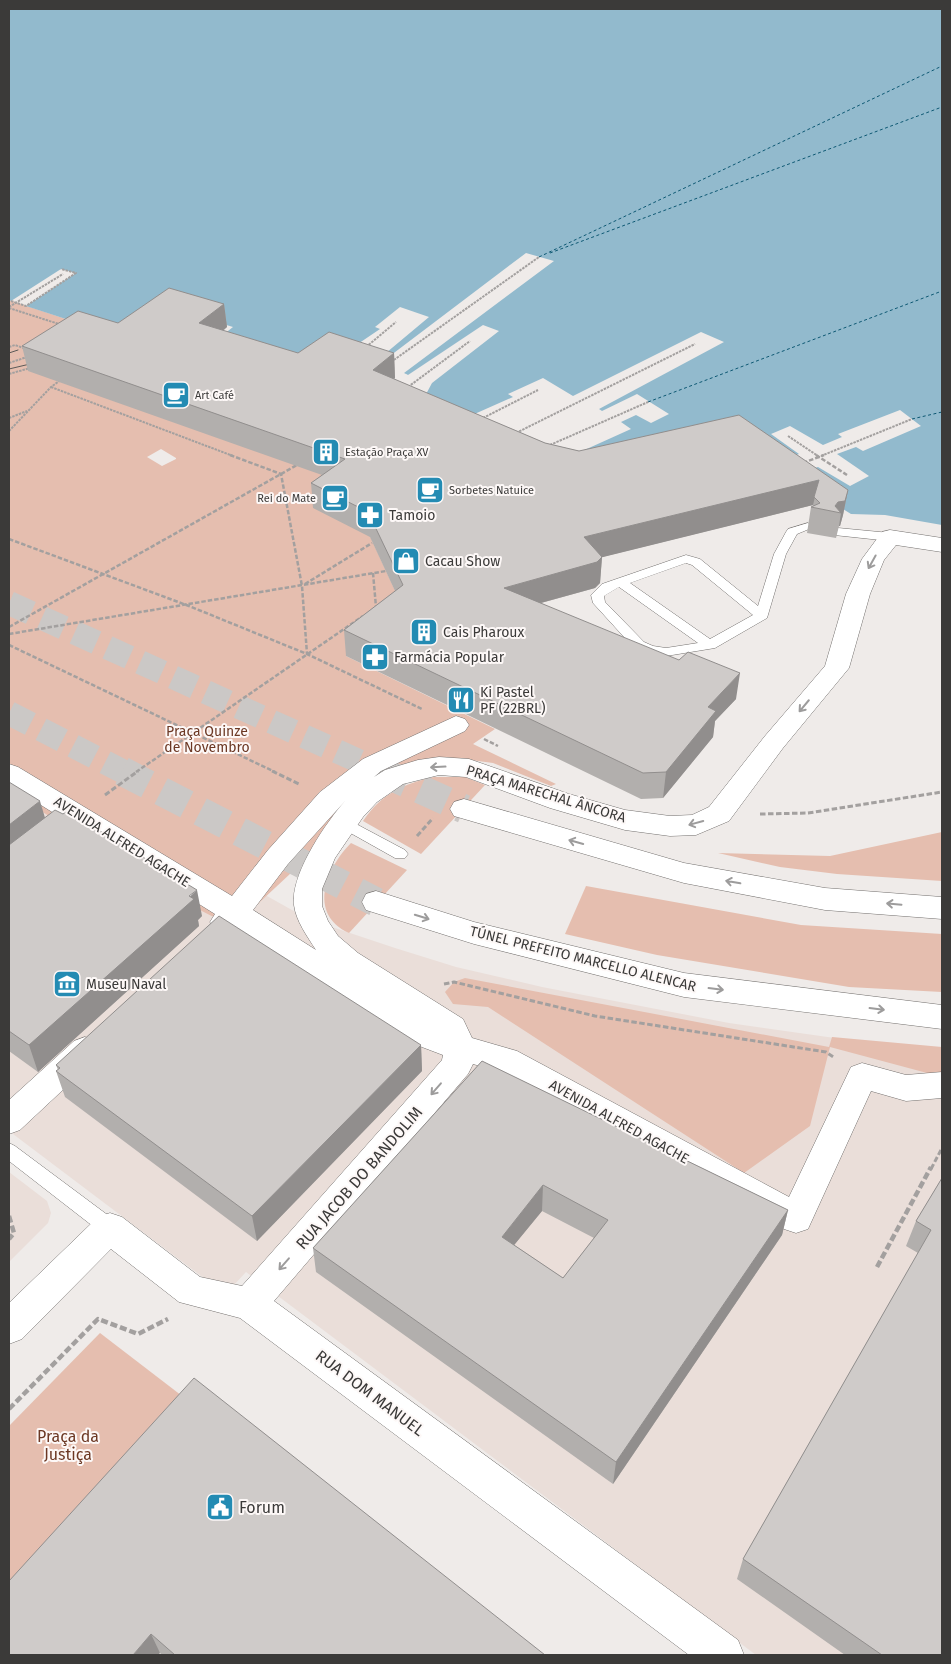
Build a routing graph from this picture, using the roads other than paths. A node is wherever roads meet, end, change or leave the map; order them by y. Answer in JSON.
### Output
{"nodes":[{"id":1,"x":808,"y":527,"type":"dead end"},
{"id":2,"x":838,"y":532,"type":"edge"},
{"id":3,"x":890,"y":537,"type":"junction"},
{"id":4,"x":942,"y":545,"type":"edge"},
{"id":5,"x":620,"y":582,"type":"junction"},
{"id":6,"x":762,"y":615,"type":"junction"},
{"id":7,"x":710,"y":645,"type":"junction"},
{"id":8,"x":456,"y":725,"type":"road end"},
{"id":9,"x":9,"y":773,"type":"edge"},
{"id":10,"x":464,"y":809,"type":"tunnel mouth"},
{"id":11,"x":337,"y":811,"type":"junction"},
{"id":12,"x":400,"y":854,"type":"dead end"},
{"id":13,"x":376,"y":902,"type":"tunnel mouth"},
{"id":14,"x":942,"y":908,"type":"edge"},
{"id":15,"x":221,"y":925,"type":"junction"},
{"id":16,"x":942,"y":1017,"type":"edge"},
{"id":17,"x":103,"y":1033,"type":"edge"},
{"id":18,"x":460,"y":1048,"type":"junction"},
{"id":19,"x":942,"y":1085,"type":"edge"},
{"id":20,"x":9,"y":1120,"type":"edge"},
{"id":21,"x":9,"y":1151,"type":"edge"},
{"id":22,"x":110,"y":1228,"type":"junction"},
{"id":23,"x":249,"y":1304,"type":"junction"},
{"id":24,"x":9,"y":1327,"type":"edge"},
{"id":25,"x":723,"y":1655,"type":"edge"}],
"edges":[{"from":1,"to":6,"type":"lane"},
{"from":2,"to":3,"type":"lane"},
{"from":3,"to":4,"type":"main road"},
{"from":3,"to":11,"type":"main road","name":"PRAÇA MARECHAL ÂNCORA","one_way":true},
{"from":5,"to":6,"type":"lane"},
{"from":5,"to":7,"type":"lane"},
{"from":5,"to":7,"type":"lane"},
{"from":6,"to":7,"type":"lane"},
{"from":8,"to":11,"type":"main road"},
{"from":9,"to":15,"type":"main road","name":"AVENIDA ALFRED AGACHE"},
{"from":14,"to":10,"type":"main road","one_way":true},
{"from":11,"to":12,"type":"lane"},
{"from":11,"to":15,"type":"main road"},
{"from":11,"to":18,"type":"main road","name":"PRAÇA MARECHAL ÂNCORA"},
{"from":13,"to":16,"type":"main road","name":"TÚNEL PREFEITO MARCELLO ALENCAR","one_way":true},
{"from":15,"to":18,"type":"main road","name":"AVENIDA ALFRED AGACHE"},
{"from":17,"to":20,"type":"main road"},
{"from":18,"to":19,"type":"main road","name":"AVENIDA ALFRED AGACHE"},
{"from":18,"to":23,"type":"main road","name":"RUA JACOB DO BANDOLIM","one_way":true},
{"from":21,"to":22,"type":"lane","name":"RUA DOM MANUEL"},
{"from":22,"to":23,"type":"main road","name":"RUA DOM MANUEL"},
{"from":22,"to":24,"type":"main road"},
{"from":23,"to":25,"type":"main road","name":"RUA DOM MANUEL"}]}
